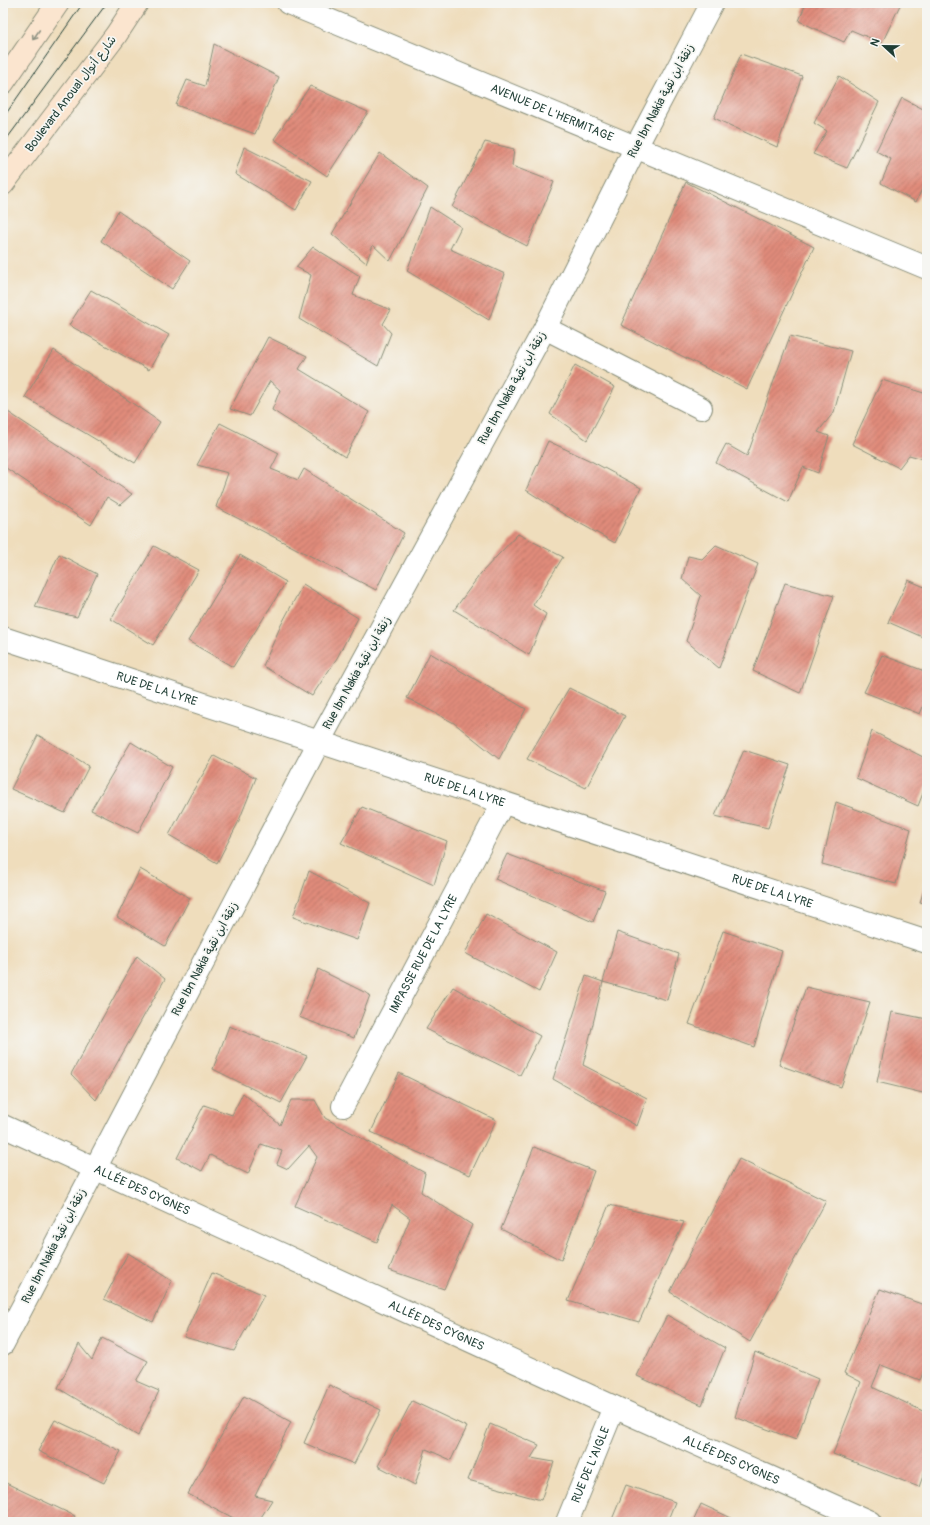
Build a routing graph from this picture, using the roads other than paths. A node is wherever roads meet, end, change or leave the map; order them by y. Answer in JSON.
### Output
{"nodes":[{"id":1,"x":58,"y":3,"type":"edge"},
{"id":2,"x":137,"y":3,"type":"edge"},
{"id":3,"x":288,"y":3,"type":"edge"},
{"id":4,"x":712,"y":3,"type":"edge"},
{"id":5,"x":3,"y":83,"type":"edge"},
{"id":6,"x":636,"y":148,"type":"junction"},
{"id":7,"x":3,"y":184,"type":"edge"},
{"id":8,"x":927,"y":268,"type":"edge"},
{"id":9,"x":545,"y":328,"type":"junction"},
{"id":10,"x":701,"y":408,"type":"dead end"},
{"id":11,"x":3,"y":638,"type":"edge"},
{"id":12,"x":319,"y":742,"type":"junction"},
{"id":13,"x":502,"y":803,"type":"junction"},
{"id":14,"x":927,"y":942,"type":"edge"},
{"id":15,"x":343,"y":1106,"type":"dead end"},
{"id":16,"x":3,"y":1126,"type":"edge"},
{"id":17,"x":94,"y":1168,"type":"junction"},
{"id":18,"x":3,"y":1344,"type":"edge"},
{"id":19,"x":614,"y":1407,"type":"junction"},
{"id":20,"x":567,"y":1522,"type":"edge"},
{"id":21,"x":870,"y":1522,"type":"edge"}],
"edges":[{"from":1,"to":5,"type":"street","one_way":true},
{"from":2,"to":7,"type":"street","name":"Boulevard Anoual شارع أنوال"},
{"from":3,"to":6,"type":"street","name":"AVENUE DE L'HERMITAGE"},
{"from":4,"to":6,"type":"street","name":"Rue Ibn Nakia زنقة ابن نقية"},
{"from":6,"to":8,"type":"street","name":"AVENUE DE L'HERMITAGE"},
{"from":6,"to":9,"type":"street","name":"Rue Ibn Nakia زنقة ابن نقية"},
{"from":9,"to":10,"type":"street"},
{"from":9,"to":12,"type":"street","name":"Rue Ibn Nakia زنقة ابن نقية"},
{"from":11,"to":12,"type":"street","name":"RUE DE LA LYRE"},
{"from":12,"to":13,"type":"street","name":"RUE DE LA LYRE"},
{"from":12,"to":17,"type":"street","name":"Rue Ibn Nakia زنقة ابن نقية"},
{"from":13,"to":14,"type":"street","name":"RUE DE LA LYRE"},
{"from":13,"to":15,"type":"street","name":"IMPASSE RUE DE LA LYRE"},
{"from":16,"to":17,"type":"street","name":"ALLÉE DES CYGNES"},
{"from":17,"to":18,"type":"street","name":"Rue Ibn Nakia زنقة ابن نقية"},
{"from":17,"to":19,"type":"street","name":"ALLÉE DES CYGNES"},
{"from":19,"to":20,"type":"street","name":"RUE DE L'AIGLE"},
{"from":19,"to":21,"type":"street","name":"ALLÉE DES CYGNES"}]}
